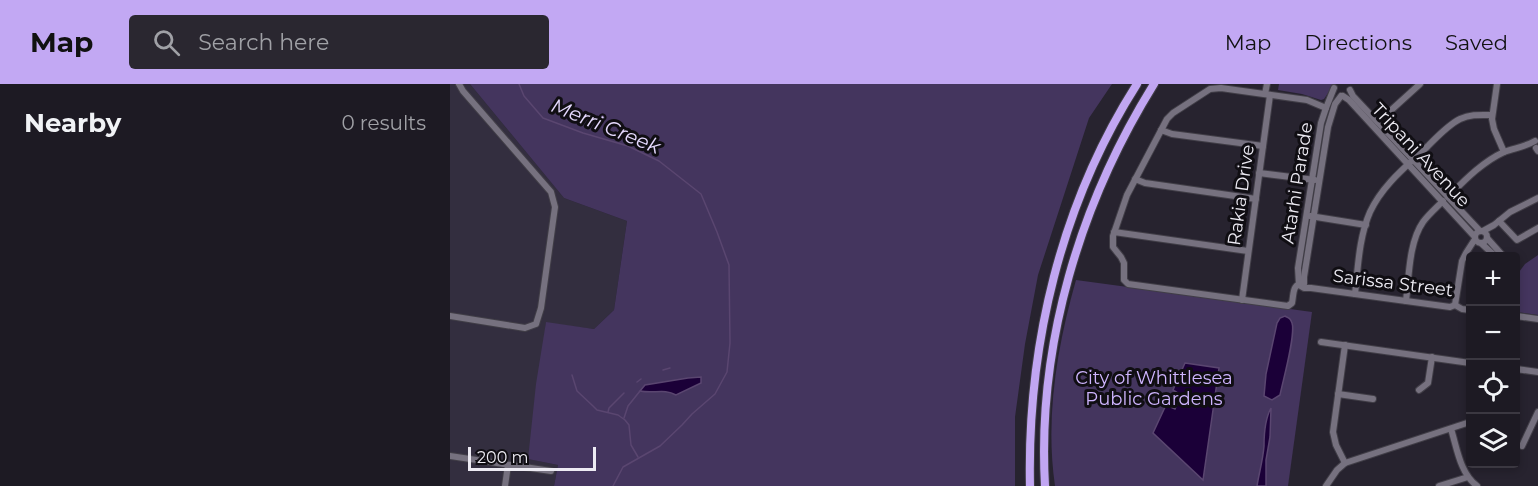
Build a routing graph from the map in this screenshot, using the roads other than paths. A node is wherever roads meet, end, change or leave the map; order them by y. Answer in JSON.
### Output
{"nodes":[{"id":1,"x":459,"y":84,"type":"edge"},
{"id":2,"x":1137,"y":84,"type":"edge"},
{"id":3,"x":1154,"y":84,"type":"edge"},
{"id":4,"x":1267,"y":84,"type":"edge"},
{"id":5,"x":1420,"y":84,"type":"edge"},
{"id":6,"x":1497,"y":84,"type":"edge"},
{"id":7,"x":1334,"y":86,"type":"edge"},
{"id":8,"x":1350,"y":86,"type":"edge"},
{"id":9,"x":1234,"y":87,"type":"edge"},
{"id":10,"x":1268,"y":94,"type":"junction"},
{"id":11,"x":1342,"y":96,"type":"junction"},
{"id":12,"x":1326,"y":108,"type":"junction"},
{"id":13,"x":1492,"y":115,"type":"junction"},
{"id":14,"x":1378,"y":122,"type":"junction"},
{"id":15,"x":1161,"y":130,"type":"junction"},
{"id":16,"x":1537,"y":144,"type":"edge"},
{"id":17,"x":1263,"y":147,"type":"junction"},
{"id":18,"x":1504,"y":152,"type":"junction"},
{"id":19,"x":1411,"y":162,"type":"junction"},
{"id":20,"x":1259,"y":173,"type":"junction"},
{"id":21,"x":1135,"y":179,"type":"junction"},
{"id":22,"x":1316,"y":180,"type":"junction"},
{"id":23,"x":1256,"y":199,"type":"junction"},
{"id":24,"x":1446,"y":199,"type":"junction"},
{"id":25,"x":1536,"y":199,"type":"edge"},
{"id":26,"x":1310,"y":216,"type":"junction"},
{"id":27,"x":1496,"y":223,"type":"junction"},
{"id":28,"x":1366,"y":225,"type":"junction"},
{"id":29,"x":1538,"y":228,"type":"edge"},
{"id":30,"x":1114,"y":232,"type":"junction"},
{"id":31,"x":1481,"y":237,"type":"junction"},
{"id":32,"x":1248,"y":251,"type":"junction"},
{"id":33,"x":1492,"y":252,"type":"edge"},
{"id":34,"x":1498,"y":252,"type":"edge"},
{"id":35,"x":1301,"y":284,"type":"junction"},
{"id":36,"x":1355,"y":294,"type":"junction"},
{"id":37,"x":1242,"y":300,"type":"junction"},
{"id":38,"x":1406,"y":301,"type":"junction"},
{"id":39,"x":1455,"y":304,"type":"junction"},
{"id":40,"x":1466,"y":310,"type":"edge"},
{"id":41,"x":450,"y":316,"type":"edge"},
{"id":42,"x":1520,"y":317,"type":"edge"},
{"id":43,"x":1538,"y":319,"type":"edge"},
{"id":44,"x":1321,"y":342,"type":"dead end"},
{"id":45,"x":1345,"y":345,"type":"junction"},
{"id":46,"x":1432,"y":357,"type":"junction"},
{"id":47,"x":1466,"y":362,"type":"edge"},
{"id":48,"x":1520,"y":370,"type":"edge"},
{"id":49,"x":1538,"y":372,"type":"edge"},
{"id":50,"x":1419,"y":390,"type":"dead end"},
{"id":51,"x":1338,"y":394,"type":"junction"},
{"id":52,"x":1373,"y":399,"type":"dead end"},
{"id":53,"x":1538,"y":411,"type":"edge"},
{"id":54,"x":1466,"y":423,"type":"edge"},
{"id":55,"x":1451,"y":429,"type":"junction"},
{"id":56,"x":1522,"y":446,"type":"dead end"},
{"id":57,"x":450,"y":456,"type":"edge"},
{"id":58,"x":1345,"y":463,"type":"junction"},
{"id":59,"x":508,"y":465,"type":"junction"},
{"id":60,"x":551,"y":471,"type":"dead end"},
{"id":61,"x":1468,"y":477,"type":"junction"},
{"id":62,"x":505,"y":486,"type":"edge"},
{"id":63,"x":1030,"y":486,"type":"edge"},
{"id":64,"x":1045,"y":486,"type":"edge"},
{"id":65,"x":1326,"y":486,"type":"edge"},
{"id":66,"x":1439,"y":486,"type":"edge"},
{"id":67,"x":1477,"y":486,"type":"edge"}],
"edges":[{"from":1,"to":41,"type":"street"},
{"from":2,"to":63,"type":"highway"},
{"from":3,"to":64,"type":"highway"},
{"from":4,"to":10,"type":"street","name":"Rakia Drive"},
{"from":5,"to":14,"type":"street"},
{"from":6,"to":13,"type":"street"},
{"from":7,"to":11,"type":"street","name":"Tripani Avenue"},
{"from":7,"to":12,"type":"street","name":"Atarhi Parade"},
{"from":8,"to":11,"type":"street"},
{"from":8,"to":14,"type":"street","name":"Tripani Avenue"},
{"from":9,"to":10,"type":"street"},
{"from":9,"to":15,"type":"street"},
{"from":10,"to":12,"type":"street"},
{"from":10,"to":17,"type":"street","name":"Rakia Drive"},
{"from":11,"to":19,"type":"street","name":"Tripani Avenue"},
{"from":11,"to":22,"type":"street","name":"Atarhi Parade"},
{"from":12,"to":22,"type":"street","name":"Atarhi Parade"},
{"from":13,"to":18,"type":"street"},
{"from":13,"to":19,"type":"street"},
{"from":14,"to":19,"type":"street","name":"Tripani Avenue"},
{"from":15,"to":17,"type":"street"},
{"from":15,"to":21,"type":"street"},
{"from":16,"to":18,"type":"street"},
{"from":17,"to":20,"type":"street","name":"Rakia Drive"},
{"from":18,"to":24,"type":"street"},
{"from":19,"to":24,"type":"street","name":"Tripani Avenue"},
{"from":19,"to":28,"type":"street"},
{"from":20,"to":22,"type":"street"},
{"from":20,"to":23,"type":"street","name":"Rakia Drive"},
{"from":21,"to":23,"type":"street"},
{"from":21,"to":30,"type":"street"},
{"from":22,"to":26,"type":"street","name":"Atarhi Parade"},
{"from":23,"to":32,"type":"street","name":"Rakia Drive"},
{"from":24,"to":31,"type":"street","name":"Tripani Avenue"},
{"from":24,"to":38,"type":"street"},
{"from":25,"to":27,"type":"street"},
{"from":26,"to":28,"type":"street"},
{"from":26,"to":35,"type":"street","name":"Atarhi Parade"},
{"from":27,"to":29,"type":"street"},
{"from":27,"to":31,"type":"street"},
{"from":28,"to":36,"type":"street"},
{"from":30,"to":32,"type":"street"},
{"from":30,"to":37,"type":"street"},
{"from":31,"to":33,"type":"street","name":"Tripani Avenue"},
{"from":31,"to":34,"type":"street","name":"Tripani Avenue"},
{"from":31,"to":39,"type":"street"},
{"from":32,"to":37,"type":"street","name":"Rakia Drive"},
{"from":35,"to":36,"type":"street","name":"Sarissa Street"},
{"from":35,"to":37,"type":"street"},
{"from":36,"to":38,"type":"street","name":"Sarissa Street"},
{"from":38,"to":39,"type":"street","name":"Sarissa Street"},
{"from":39,"to":40,"type":"street","name":"Sarissa Street"},
{"from":42,"to":43,"type":"street"},
{"from":44,"to":45,"type":"street"},
{"from":45,"to":46,"type":"street"},
{"from":45,"to":51,"type":"street"},
{"from":46,"to":47,"type":"street"},
{"from":46,"to":50,"type":"street"},
{"from":48,"to":49,"type":"street"},
{"from":51,"to":52,"type":"street"},
{"from":51,"to":58,"type":"street"},
{"from":53,"to":56,"type":"street"},
{"from":54,"to":55,"type":"street"},
{"from":55,"to":58,"type":"street"},
{"from":55,"to":61,"type":"street"},
{"from":57,"to":59,"type":"street"},
{"from":58,"to":65,"type":"street"},
{"from":59,"to":60,"type":"street"},
{"from":59,"to":62,"type":"street"},
{"from":61,"to":66,"type":"street"},
{"from":61,"to":67,"type":"street"}]}
